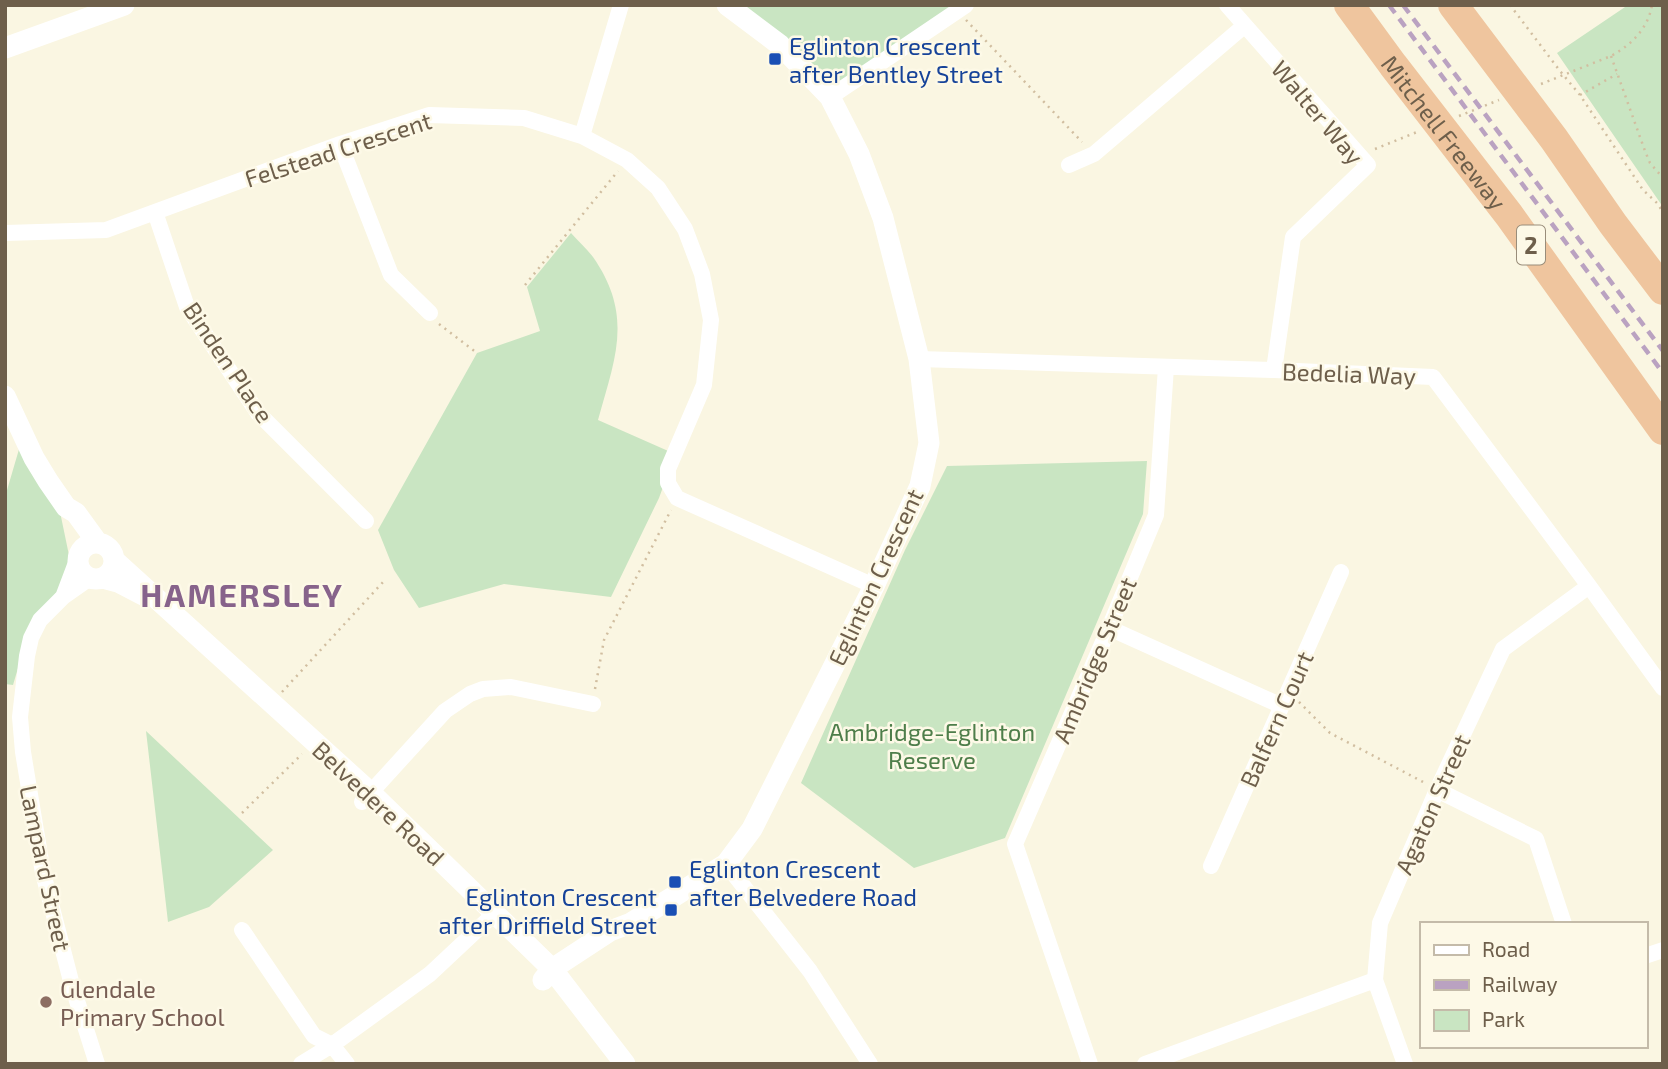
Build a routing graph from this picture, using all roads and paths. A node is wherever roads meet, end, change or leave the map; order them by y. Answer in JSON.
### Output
{"nodes":[{"id":1,"x":124,"y":5,"type":"edge"},
{"id":2,"x":621,"y":5,"type":"edge"},
{"id":3,"x":727,"y":5,"type":"edge"},
{"id":4,"x":1227,"y":5,"type":"edge"},
{"id":5,"x":1339,"y":5,"type":"edge"},
{"id":6,"x":1349,"y":5,"type":"edge"},
{"id":7,"x":1453,"y":5,"type":"edge"},
{"id":8,"x":1510,"y":5,"type":"edge"},
{"id":9,"x":1652,"y":5,"type":"edge"},
{"id":10,"x":962,"y":8,"type":"edge"},
{"id":11,"x":1244,"y":26,"type":"junction"},
{"id":12,"x":5,"y":49,"type":"edge"},
{"id":13,"x":1611,"y":56,"type":"junction"},
{"id":14,"x":1393,"y":65,"type":"junction"},
{"id":15,"x":1617,"y":74,"type":"junction"},
{"id":16,"x":1531,"y":88,"type":"dead end"},
{"id":17,"x":1580,"y":95,"type":"junction"},
{"id":18,"x":830,"y":97,"type":"junction"},
{"id":19,"x":1506,"y":98,"type":"dead end"},
{"id":20,"x":1455,"y":118,"type":"dead end"},
{"id":21,"x":1416,"y":132,"type":"dead end"},
{"id":22,"x":582,"y":136,"type":"junction"},
{"id":23,"x":340,"y":144,"type":"junction"},
{"id":24,"x":1378,"y":148,"type":"dead end"},
{"id":25,"x":1094,"y":155,"type":"junction"},
{"id":26,"x":627,"y":160,"type":"junction"},
{"id":27,"x":1069,"y":165,"type":"dead end"},
{"id":28,"x":1663,"y":178,"type":"edge"},
{"id":29,"x":155,"y":212,"type":"junction"},
{"id":30,"x":1663,"y":212,"type":"edge"},
{"id":31,"x":5,"y":233,"type":"edge"},
{"id":32,"x":526,"y":285,"type":"dead end"},
{"id":33,"x":1663,"y":290,"type":"edge"},
{"id":34,"x":430,"y":313,"type":"joint"},
{"id":35,"x":477,"y":354,"type":"dead end"},
{"id":36,"x":919,"y":359,"type":"junction"},
{"id":37,"x":1166,"y":367,"type":"junction"},
{"id":38,"x":1274,"y":370,"type":"junction"},
{"id":39,"x":5,"y":396,"type":"edge"},
{"id":40,"x":1663,"y":430,"type":"edge"},
{"id":41,"x":677,"y":498,"type":"junction"},
{"id":42,"x":366,"y":521,"type":"dead end"},
{"id":43,"x":84,"y":552,"type":"junction"},
{"id":44,"x":102,"y":572,"type":"junction"},
{"id":45,"x":1341,"y":572,"type":"dead end"},
{"id":46,"x":384,"y":581,"type":"dead end"},
{"id":47,"x":874,"y":586,"type":"junction"},
{"id":48,"x":1589,"y":586,"type":"junction"},
{"id":49,"x":63,"y":597,"type":"junction"},
{"id":50,"x":1109,"y":628,"type":"junction"},
{"id":51,"x":1663,"y":688,"type":"edge"},
{"id":52,"x":1285,"y":699,"type":"junction"},
{"id":53,"x":271,"y":704,"type":"junction"},
{"id":54,"x":593,"y":704,"type":"joint"},
{"id":55,"x":306,"y":750,"type":"junction"},
{"id":56,"x":1437,"y":790,"type":"junction"},
{"id":57,"x":366,"y":798,"type":"junction"},
{"id":58,"x":242,"y":813,"type":"dead end"},
{"id":59,"x":726,"y":864,"type":"junction"},
{"id":60,"x":1211,"y":866,"type":"dead end"},
{"id":61,"x":490,"y":918,"type":"junction"},
{"id":62,"x":1563,"y":922,"type":"edge"},
{"id":63,"x":242,"y":930,"type":"dead end"},
{"id":64,"x":552,"y":980,"type":"junction"},
{"id":65,"x":1375,"y":980,"type":"junction"},
{"id":66,"x":332,"y":1045,"type":"junction"},
{"id":67,"x":97,"y":1064,"type":"edge"},
{"id":68,"x":301,"y":1064,"type":"edge"},
{"id":69,"x":346,"y":1064,"type":"edge"},
{"id":70,"x":608,"y":1064,"type":"edge"},
{"id":71,"x":625,"y":1064,"type":"edge"},
{"id":72,"x":870,"y":1064,"type":"edge"},
{"id":73,"x":1090,"y":1064,"type":"edge"},
{"id":74,"x":1145,"y":1064,"type":"edge"},
{"id":75,"x":1405,"y":1064,"type":"edge"}],
"edges":[{"from":1,"to":12,"type":"street"},
{"from":2,"to":22,"type":"street"},
{"from":3,"to":18,"type":"street","name":"Eglinton Crescent"},
{"from":4,"to":11,"type":"street","name":"Walter Way"},
{"from":5,"to":14,"type":"highway"},
{"from":6,"to":14,"type":"highway","name":"Mitchell Freeway","number":"2"},
{"from":7,"to":33,"type":"highway"},
{"from":8,"to":17,"type":"path"},
{"from":9,"to":13,"type":"path"},
{"from":10,"to":18,"type":"street"},
{"from":10,"to":25,"type":"path"},
{"from":11,"to":25,"type":"street"},
{"from":11,"to":38,"type":"street","name":"Walter Way"},
{"from":13,"to":15,"type":"path"},
{"from":13,"to":16,"type":"path"},
{"from":14,"to":40,"type":"highway","name":"Mitchell Freeway","number":"2"},
{"from":15,"to":17,"type":"path"},
{"from":15,"to":28,"type":"path"},
{"from":17,"to":30,"type":"path"},
{"from":18,"to":36,"type":"street","name":"Eglinton Crescent"},
{"from":19,"to":20,"type":"path"},
{"from":21,"to":24,"type":"path"},
{"from":22,"to":23,"type":"street","name":"Felstead Crescent"},
{"from":22,"to":26,"type":"street","name":"Felstead Crescent"},
{"from":23,"to":29,"type":"street","name":"Felstead Crescent"},
{"from":23,"to":34,"type":"street"},
{"from":25,"to":27,"type":"street"},
{"from":26,"to":32,"type":"path"},
{"from":26,"to":41,"type":"street","name":"Felstead Crescent"},
{"from":29,"to":31,"type":"street","name":"Felstead Crescent"},
{"from":29,"to":42,"type":"street","name":"Binden Place"},
{"from":34,"to":35,"type":"path"},
{"from":36,"to":37,"type":"street","name":"Bedelia Way"},
{"from":36,"to":47,"type":"street","name":"Eglinton Crescent"},
{"from":37,"to":38,"type":"street","name":"Bedelia Way"},
{"from":37,"to":50,"type":"street","name":"Ambridge Street"},
{"from":38,"to":48,"type":"street","name":"Bedelia Way"},
{"from":39,"to":43,"type":"street"},
{"from":41,"to":47,"type":"street"},
{"from":41,"to":54,"type":"path"},
{"from":43,"to":44,"type":"street"},
{"from":43,"to":44,"type":"street"},
{"from":43,"to":49,"type":"street","name":"Lampard Street"},
{"from":44,"to":49,"type":"street","name":"Lampard Street"},
{"from":44,"to":53,"type":"street","name":"Belvedere Road"},
{"from":44,"to":55,"type":"street","name":"Belvedere Road"},
{"from":45,"to":52,"type":"street","name":"Balfern Court"},
{"from":46,"to":53,"type":"path"},
{"from":47,"to":59,"type":"street","name":"Eglinton Crescent"},
{"from":48,"to":51,"type":"street","name":"Bedelia Way"},
{"from":48,"to":56,"type":"street","name":"Agaton Street"},
{"from":49,"to":67,"type":"street","name":"Lampard Street"},
{"from":50,"to":52,"type":"street"},
{"from":50,"to":73,"type":"street","name":"Ambridge Street"},
{"from":52,"to":56,"type":"path"},
{"from":52,"to":60,"type":"street","name":"Balfern Court"},
{"from":53,"to":57,"type":"street","name":"Belvedere Road"},
{"from":54,"to":57,"type":"street"},
{"from":55,"to":57,"type":"street","name":"Belvedere Road"},
{"from":55,"to":58,"type":"path"},
{"from":56,"to":62,"type":"street"},
{"from":56,"to":65,"type":"street","name":"Agaton Street"},
{"from":57,"to":61,"type":"street","name":"Belvedere Road"},
{"from":59,"to":64,"type":"street","name":"Eglinton Crescent"},
{"from":59,"to":72,"type":"street"},
{"from":61,"to":64,"type":"street","name":"Belvedere Road"},
{"from":61,"to":66,"type":"street"},
{"from":63,"to":66,"type":"street"},
{"from":64,"to":70,"type":"street","name":"Belvedere Road"},
{"from":64,"to":71,"type":"street","name":"Belvedere Road"},
{"from":65,"to":74,"type":"street"},
{"from":65,"to":75,"type":"street","name":"Agaton Street"},
{"from":66,"to":68,"type":"street"},
{"from":66,"to":69,"type":"street"}]}
